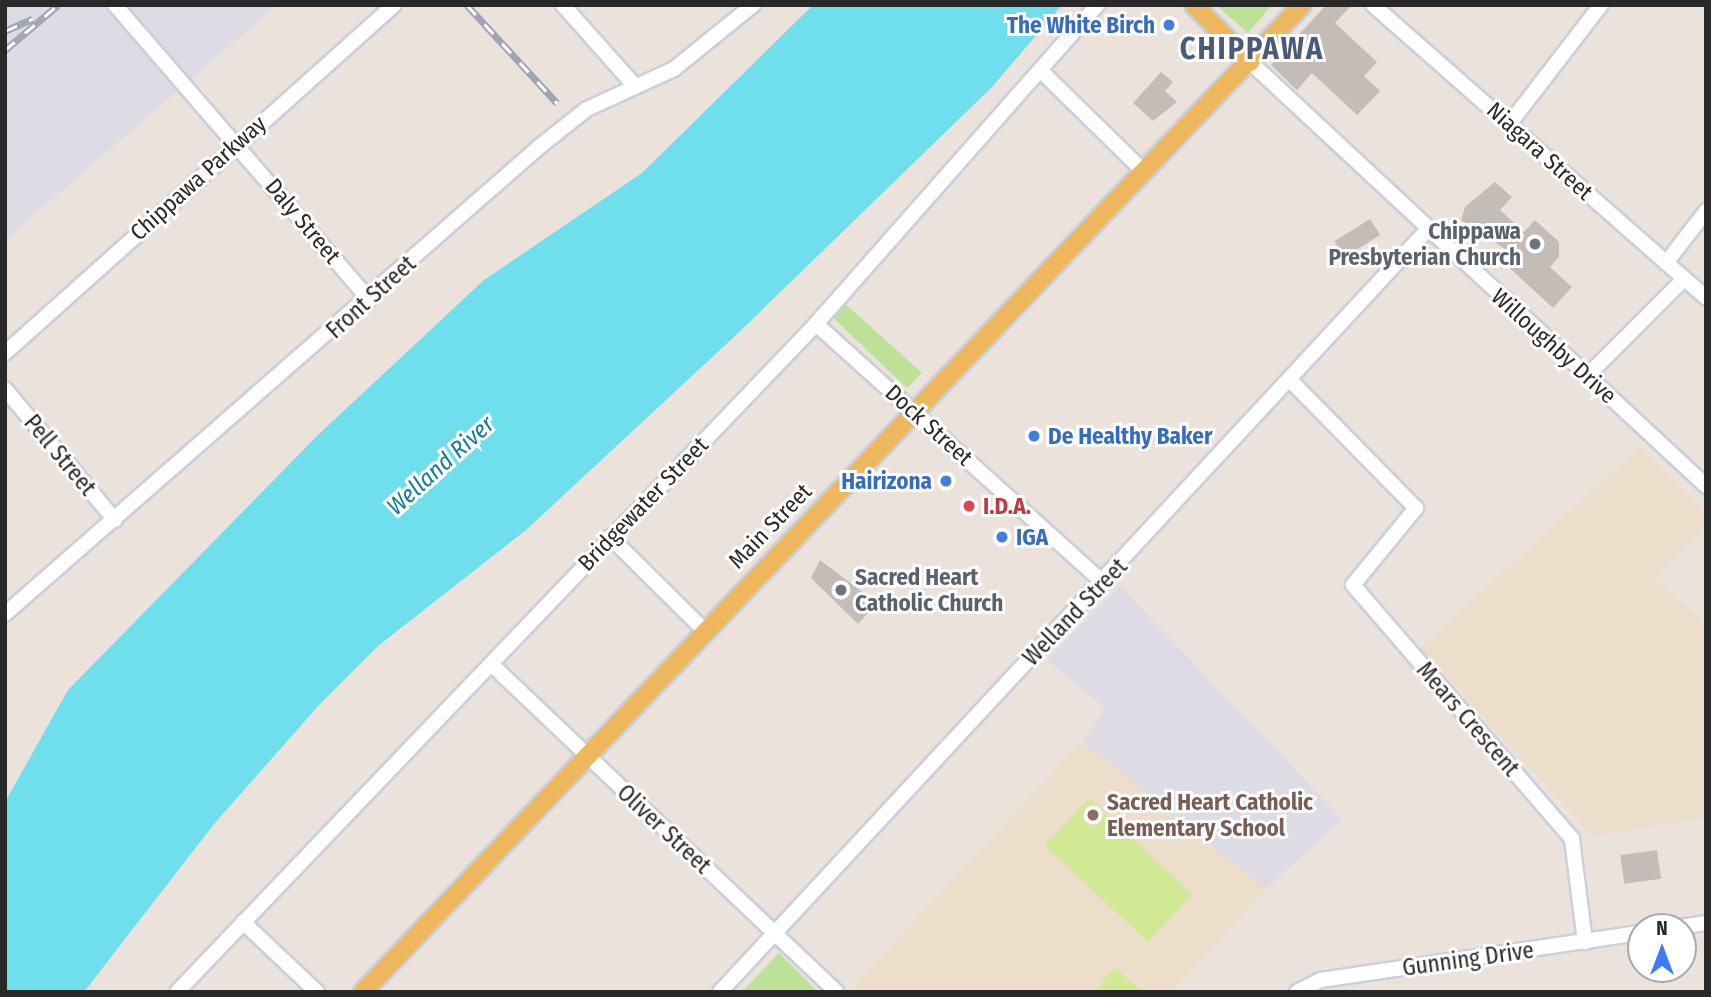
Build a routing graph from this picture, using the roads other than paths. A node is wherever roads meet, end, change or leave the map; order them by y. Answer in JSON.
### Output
{"nodes":[{"id":1,"x":115,"y":5,"type":"edge"},
{"id":2,"x":394,"y":5,"type":"edge"},
{"id":3,"x":563,"y":5,"type":"edge"},
{"id":4,"x":753,"y":5,"type":"edge"},
{"id":5,"x":1097,"y":5,"type":"edge"},
{"id":6,"x":1194,"y":5,"type":"edge"},
{"id":7,"x":1302,"y":5,"type":"edge"},
{"id":8,"x":1373,"y":5,"type":"edge"},
{"id":9,"x":1601,"y":5,"type":"edge"},
{"id":10,"x":1250,"y":62,"type":"junction"},
{"id":11,"x":1041,"y":71,"type":"junction"},
{"id":12,"x":635,"y":85,"type":"junction"},
{"id":13,"x":1510,"y":122,"type":"junction"},
{"id":14,"x":236,"y":142,"type":"junction"},
{"id":15,"x":1142,"y":170,"type":"junction"},
{"id":16,"x":1706,"y":211,"type":"edge"},
{"id":17,"x":1427,"y":230,"type":"junction"},
{"id":18,"x":1666,"y":262,"type":"junction"},
{"id":19,"x":1684,"y":279,"type":"junction"},
{"id":20,"x":1706,"y":298,"type":"edge"},
{"id":21,"x":369,"y":299,"type":"junction"},
{"id":22,"x":816,"y":324,"type":"junction"},
{"id":23,"x":5,"y":353,"type":"edge"},
{"id":24,"x":1587,"y":376,"type":"junction"},
{"id":25,"x":1290,"y":380,"type":"junction"},
{"id":26,"x":5,"y":389,"type":"edge"},
{"id":27,"x":914,"y":412,"type":"junction"},
{"id":28,"x":1706,"y":486,"type":"edge"},
{"id":29,"x":115,"y":520,"type":"junction"},
{"id":30,"x":610,"y":537,"type":"junction"},
{"id":31,"x":1104,"y":583,"type":"junction"},
{"id":32,"x":5,"y":614,"type":"edge"},
{"id":33,"x":705,"y":631,"type":"junction"},
{"id":34,"x":492,"y":665,"type":"junction"},
{"id":35,"x":586,"y":756,"type":"junction"},
{"id":36,"x":243,"y":922,"type":"junction"},
{"id":37,"x":776,"y":933,"type":"junction"},
{"id":38,"x":1627,"y":935,"type":"edge"},
{"id":39,"x":1585,"y":942,"type":"junction"},
{"id":40,"x":177,"y":992,"type":"edge"},
{"id":41,"x":317,"y":992,"type":"edge"},
{"id":42,"x":363,"y":992,"type":"edge"},
{"id":43,"x":720,"y":992,"type":"edge"},
{"id":44,"x":837,"y":992,"type":"edge"},
{"id":45,"x":1297,"y":992,"type":"edge"}],
"edges":[{"from":1,"to":14,"type":"street","name":"Daly Street"},
{"from":2,"to":14,"type":"street","name":"Chippawa Parkway"},
{"from":3,"to":12,"type":"street"},
{"from":4,"to":12,"type":"street","name":"Front Street"},
{"from":5,"to":11,"type":"street","name":"Bridgewater Street"},
{"from":6,"to":10,"type":"main road"},
{"from":7,"to":10,"type":"main road","name":"Main Street"},
{"from":8,"to":13,"type":"street","name":"Niagara Street"},
{"from":9,"to":13,"type":"street"},
{"from":10,"to":15,"type":"main road","name":"Main Street"},
{"from":10,"to":17,"type":"street","name":"Willoughby Drive"},
{"from":11,"to":15,"type":"street"},
{"from":11,"to":22,"type":"street","name":"Bridgewater Street"},
{"from":12,"to":21,"type":"street","name":"Front Street"},
{"from":13,"to":18,"type":"street","name":"Niagara Street"},
{"from":14,"to":21,"type":"street","name":"Daly Street"},
{"from":14,"to":23,"type":"street","name":"Chippawa Parkway"},
{"from":15,"to":27,"type":"main road","name":"Main Street"},
{"from":16,"to":18,"type":"street"},
{"from":17,"to":24,"type":"street","name":"Willoughby Drive"},
{"from":17,"to":25,"type":"street","name":"Welland Street"},
{"from":18,"to":19,"type":"street","name":"Niagara Street"},
{"from":19,"to":20,"type":"street","name":"Niagara Street"},
{"from":19,"to":24,"type":"street"},
{"from":21,"to":29,"type":"street","name":"Front Street"},
{"from":22,"to":27,"type":"street","name":"Dock Street"},
{"from":22,"to":30,"type":"street","name":"Bridgewater Street"},
{"from":24,"to":28,"type":"street","name":"Willoughby Drive"},
{"from":25,"to":31,"type":"street","name":"Welland Street"},
{"from":25,"to":39,"type":"street","name":"Mears Crescent"},
{"from":26,"to":29,"type":"street","name":"Pell Street"},
{"from":27,"to":31,"type":"street","name":"Dock Street"},
{"from":27,"to":33,"type":"main road","name":"Main Street"},
{"from":29,"to":32,"type":"street","name":"Front Street"},
{"from":30,"to":33,"type":"street"},
{"from":30,"to":34,"type":"street","name":"Bridgewater Street"},
{"from":31,"to":37,"type":"street","name":"Welland Street"},
{"from":33,"to":35,"type":"main road","name":"Main Street"},
{"from":34,"to":35,"type":"street","name":"Oliver Street"},
{"from":34,"to":36,"type":"street","name":"Bridgewater Street"},
{"from":35,"to":37,"type":"street","name":"Oliver Street"},
{"from":35,"to":42,"type":"main road","name":"Main Street"},
{"from":36,"to":40,"type":"street","name":"Bridgewater Street"},
{"from":36,"to":41,"type":"street"},
{"from":37,"to":43,"type":"street","name":"Welland Street"},
{"from":37,"to":44,"type":"street","name":"Oliver Street"},
{"from":38,"to":39,"type":"street","name":"Gunning Drive"},
{"from":39,"to":45,"type":"street","name":"Gunning Drive"}]}
